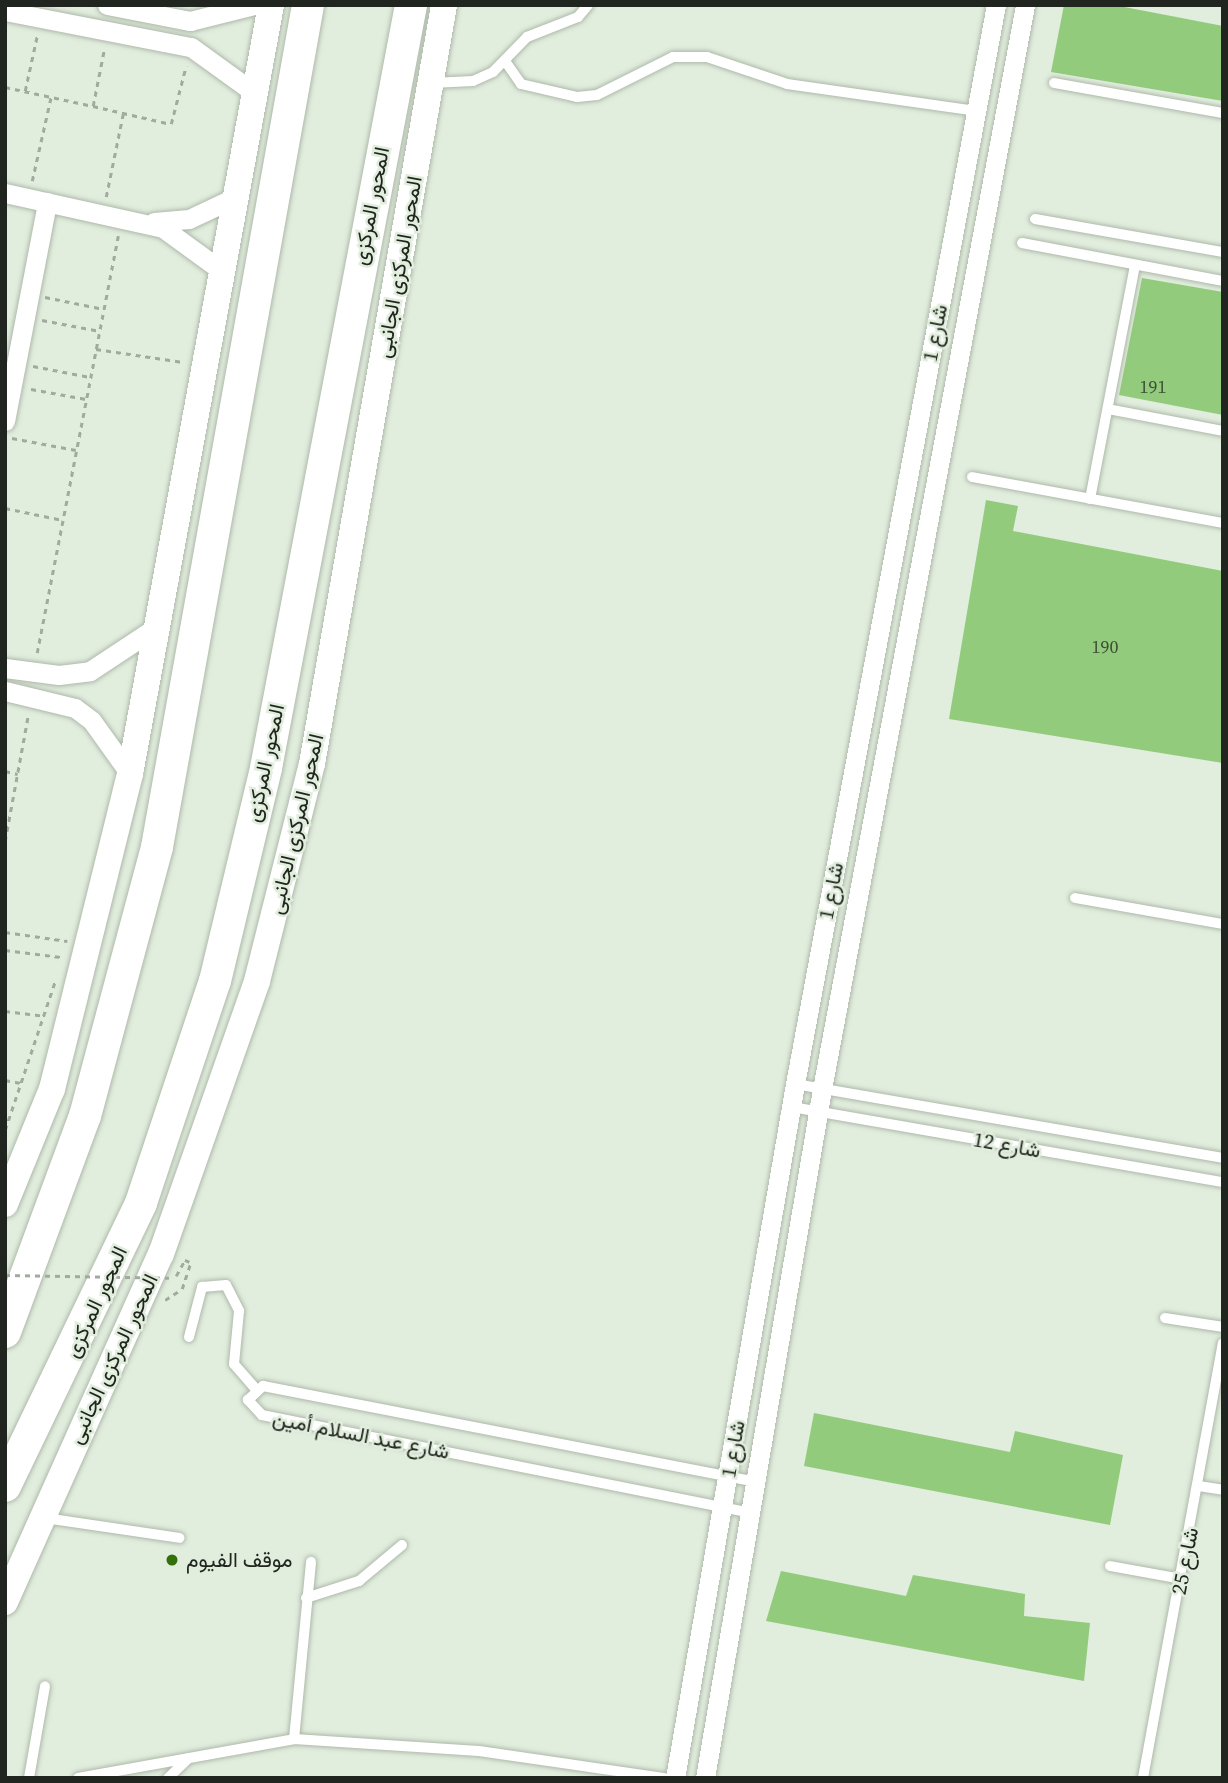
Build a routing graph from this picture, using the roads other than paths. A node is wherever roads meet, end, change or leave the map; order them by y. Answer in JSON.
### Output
{"nodes":[{"id":1,"x":254,"y":5,"type":"edge"},
{"id":2,"x":271,"y":5,"type":"edge"},
{"id":3,"x":308,"y":5,"type":"edge"},
{"id":4,"x":411,"y":5,"type":"edge"},
{"id":5,"x":444,"y":5,"type":"edge"},
{"id":6,"x":588,"y":5,"type":"edge"},
{"id":7,"x":996,"y":5,"type":"edge"},
{"id":8,"x":1025,"y":5,"type":"edge"},
{"id":9,"x":116,"y":6,"type":"edge"},
{"id":10,"x":5,"y":10,"type":"edge"},
{"id":11,"x":505,"y":61,"type":"junction"},
{"id":12,"x":431,"y":83,"type":"junction"},
{"id":13,"x":1054,"y":83,"type":"dead end"},
{"id":14,"x":256,"y":94,"type":"junction"},
{"id":15,"x":976,"y":111,"type":"junction"},
{"id":16,"x":1223,"y":113,"type":"edge"},
{"id":17,"x":5,"y":192,"type":"edge"},
{"id":18,"x":236,"y":197,"type":"junction"},
{"id":19,"x":38,"y":200,"type":"junction"},
{"id":20,"x":1035,"y":219,"type":"dead end"},
{"id":21,"x":142,"y":222,"type":"junction"},
{"id":22,"x":1022,"y":243,"type":"dead end"},
{"id":23,"x":1223,"y":252,"type":"edge"},
{"id":24,"x":1135,"y":265,"type":"junction"},
{"id":25,"x":222,"y":271,"type":"junction"},
{"id":26,"x":1223,"y":281,"type":"edge"},
{"id":27,"x":1108,"y":409,"type":"junction"},
{"id":28,"x":5,"y":421,"type":"edge"},
{"id":29,"x":1223,"y":430,"type":"edge"},
{"id":30,"x":972,"y":477,"type":"dead end"},
{"id":31,"x":1090,"y":499,"type":"junction"},
{"id":32,"x":1223,"y":523,"type":"edge"},
{"id":33,"x":158,"y":626,"type":"junction"},
{"id":34,"x":5,"y":668,"type":"edge"},
{"id":35,"x":5,"y":691,"type":"edge"},
{"id":36,"x":130,"y":774,"type":"junction"},
{"id":37,"x":1075,"y":898,"type":"dead end"},
{"id":38,"x":1223,"y":924,"type":"edge"},
{"id":39,"x":795,"y":1084,"type":"junction"},
{"id":40,"x":822,"y":1089,"type":"junction"},
{"id":41,"x":792,"y":1107,"type":"junction"},
{"id":42,"x":819,"y":1112,"type":"junction"},
{"id":43,"x":1223,"y":1158,"type":"edge"},
{"id":44,"x":1223,"y":1182,"type":"edge"},
{"id":45,"x":5,"y":1204,"type":"edge"},
{"id":46,"x":1165,"y":1318,"type":"dead end"},
{"id":47,"x":1223,"y":1327,"type":"edge"},
{"id":48,"x":5,"y":1332,"type":"edge"},
{"id":49,"x":189,"y":1337,"type":"dead end"},
{"id":50,"x":1223,"y":1343,"type":"edge"},
{"id":51,"x":255,"y":1388,"type":"junction"},
{"id":52,"x":728,"y":1477,"type":"junction"},
{"id":53,"x":758,"y":1482,"type":"junction"},
{"id":54,"x":5,"y":1486,"type":"edge"},
{"id":55,"x":1199,"y":1486,"type":"junction"},
{"id":56,"x":1223,"y":1490,"type":"edge"},
{"id":57,"x":724,"y":1507,"type":"junction"},
{"id":58,"x":752,"y":1513,"type":"junction"},
{"id":59,"x":41,"y":1517,"type":"junction"},
{"id":60,"x":180,"y":1538,"type":"dead end"},
{"id":61,"x":402,"y":1545,"type":"dead end"},
{"id":62,"x":311,"y":1562,"type":"dead end"},
{"id":63,"x":1110,"y":1566,"type":"dead end"},
{"id":64,"x":1182,"y":1579,"type":"junction"},
{"id":65,"x":306,"y":1598,"type":"junction"},
{"id":66,"x":5,"y":1602,"type":"edge"},
{"id":67,"x":45,"y":1686,"type":"dead end"},
{"id":68,"x":294,"y":1738,"type":"junction"},
{"id":69,"x":188,"y":1759,"type":"junction"},
{"id":70,"x":29,"y":1778,"type":"edge"},
{"id":71,"x":78,"y":1778,"type":"edge"},
{"id":72,"x":168,"y":1778,"type":"edge"},
{"id":73,"x":665,"y":1778,"type":"edge"},
{"id":74,"x":676,"y":1778,"type":"edge"},
{"id":75,"x":705,"y":1778,"type":"edge"},
{"id":76,"x":1143,"y":1778,"type":"edge"}],
"edges":[{"from":1,"to":9,"type":"street"},
{"from":2,"to":14,"type":"main road"},
{"from":3,"to":48,"type":"highway"},
{"from":4,"to":54,"type":"highway","name":"المحور المركزى"},
{"from":5,"to":12,"type":"main road","name":"المحور المركزى الجانبى"},
{"from":6,"to":11,"type":"lane"},
{"from":7,"to":15,"type":"street","name":"شارع 1"},
{"from":8,"to":40,"type":"street","name":"شارع 1"},
{"from":10,"to":14,"type":"street"},
{"from":11,"to":12,"type":"lane"},
{"from":11,"to":15,"type":"lane"},
{"from":12,"to":59,"type":"main road","name":"المحور المركزى الجانبى"},
{"from":13,"to":16,"type":"lane"},
{"from":14,"to":18,"type":"main road"},
{"from":15,"to":39,"type":"street","name":"شارع 1"},
{"from":17,"to":19,"type":"street"},
{"from":18,"to":21,"type":"street"},
{"from":18,"to":25,"type":"main road"},
{"from":19,"to":21,"type":"street"},
{"from":19,"to":28,"type":"street"},
{"from":20,"to":23,"type":"lane"},
{"from":21,"to":25,"type":"street"},
{"from":22,"to":24,"type":"lane"},
{"from":24,"to":26,"type":"lane"},
{"from":24,"to":27,"type":"lane"},
{"from":25,"to":33,"type":"main road"},
{"from":27,"to":29,"type":"lane"},
{"from":27,"to":31,"type":"lane"},
{"from":30,"to":31,"type":"lane"},
{"from":31,"to":32,"type":"lane"},
{"from":33,"to":34,"type":"street"},
{"from":33,"to":36,"type":"main road"},
{"from":35,"to":36,"type":"street"},
{"from":36,"to":45,"type":"main road"},
{"from":37,"to":38,"type":"lane"},
{"from":39,"to":40,"type":"lane","name":"شارع 12"},
{"from":39,"to":41,"type":"street","name":"شارع 1"},
{"from":40,"to":42,"type":"street","name":"شارع 1"},
{"from":40,"to":43,"type":"lane","name":"شارع 12"},
{"from":41,"to":42,"type":"lane","name":"شارع 12"},
{"from":41,"to":52,"type":"street","name":"شارع 1"},
{"from":42,"to":44,"type":"lane","name":"شارع 12"},
{"from":42,"to":53,"type":"street","name":"شارع 1"},
{"from":46,"to":47,"type":"lane"},
{"from":49,"to":51,"type":"lane"},
{"from":50,"to":55,"type":"lane","name":"شارع 25"},
{"from":51,"to":52,"type":"lane","name":"شارع عبد السلام أمين"},
{"from":51,"to":57,"type":"lane","name":"شارع عبد السلام أمين"},
{"from":52,"to":53,"type":"lane","name":"شارع عبد السلام أمين"},
{"from":52,"to":57,"type":"street","name":"شارع 1"},
{"from":53,"to":58,"type":"street","name":"شارع 1"},
{"from":55,"to":56,"type":"lane"},
{"from":55,"to":64,"type":"lane","name":"شارع 25"},
{"from":57,"to":58,"type":"lane","name":"شارع عبد السلام أمين"},
{"from":57,"to":74,"type":"street","name":"شارع 1"},
{"from":58,"to":75,"type":"street","name":"شارع 1"},
{"from":59,"to":60,"type":"lane"},
{"from":59,"to":66,"type":"main road","name":"المحور المركزى الجانبى"},
{"from":61,"to":65,"type":"lane"},
{"from":62,"to":65,"type":"lane"},
{"from":63,"to":64,"type":"lane"},
{"from":64,"to":76,"type":"lane","name":"شارع 25"},
{"from":65,"to":68,"type":"lane"},
{"from":67,"to":70,"type":"lane"},
{"from":68,"to":69,"type":"lane"},
{"from":68,"to":73,"type":"lane"},
{"from":69,"to":71,"type":"lane"},
{"from":69,"to":72,"type":"lane"}]}
